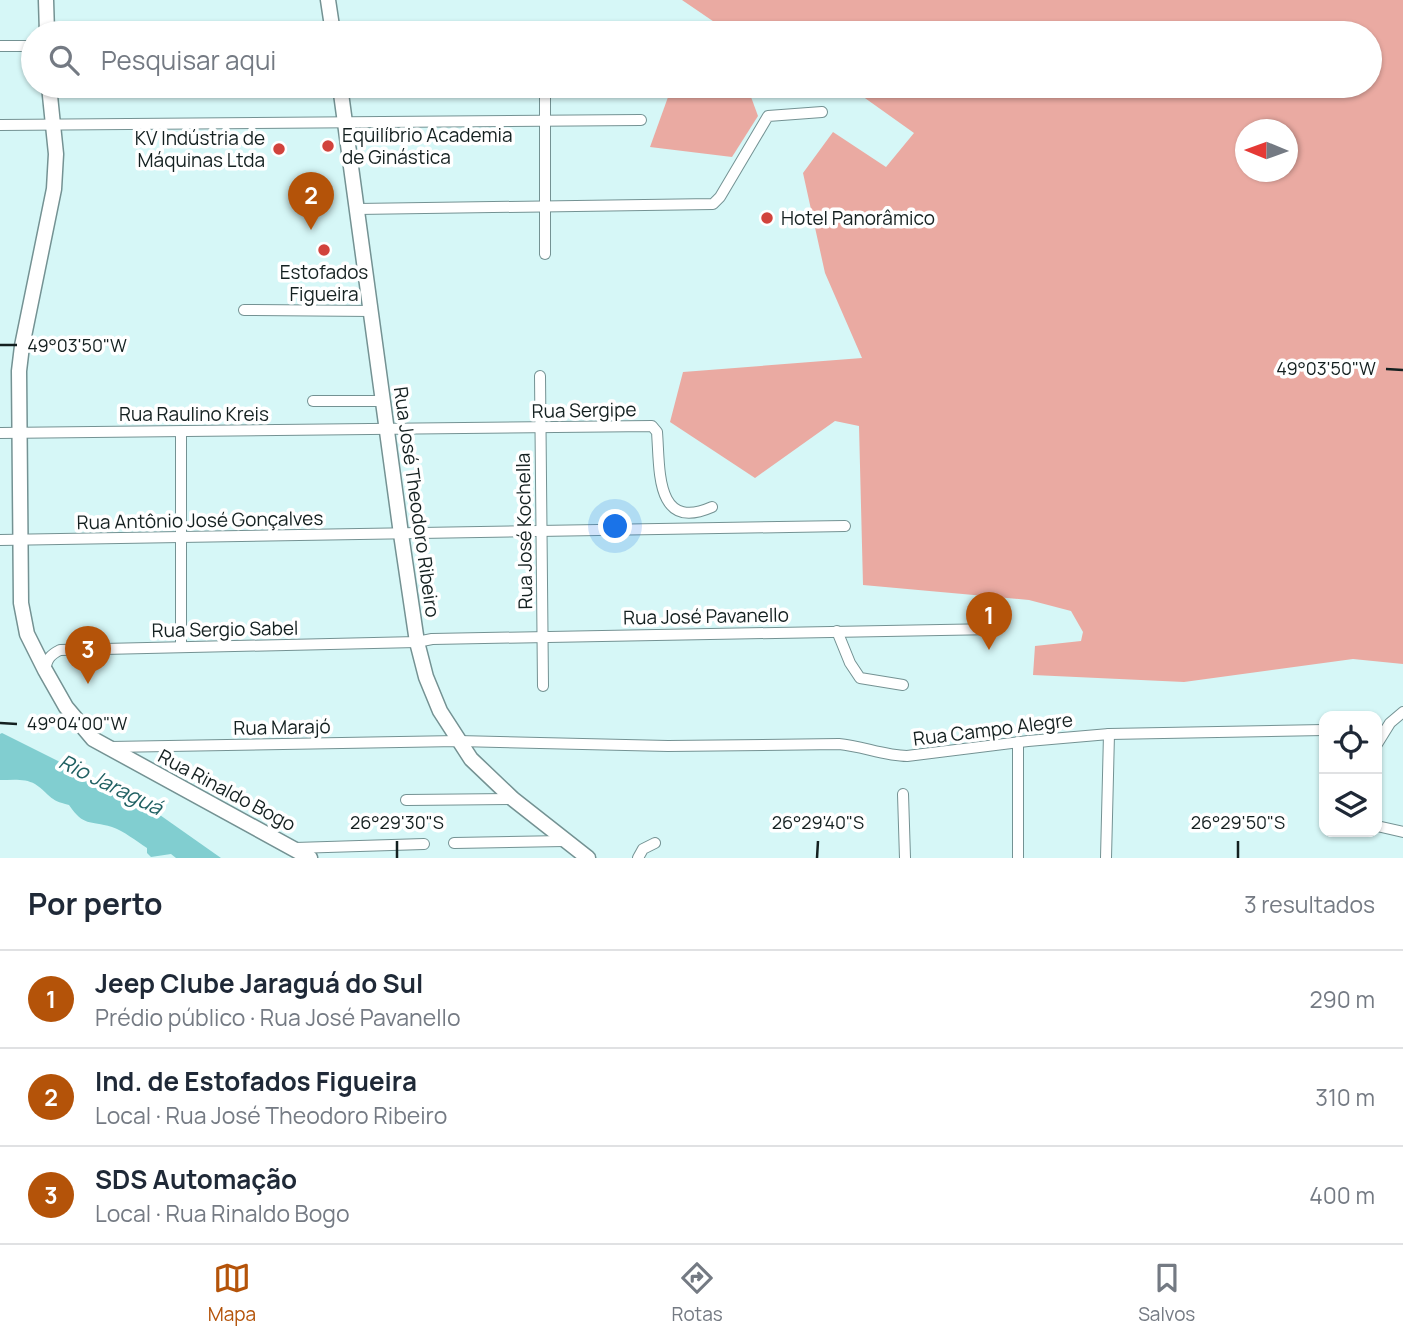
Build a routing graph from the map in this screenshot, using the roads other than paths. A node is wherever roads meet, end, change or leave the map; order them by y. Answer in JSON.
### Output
{"nodes":[{"id":1,"x":46,"y":0,"type":"edge"},
{"id":2,"x":328,"y":0,"type":"edge"},
{"id":3,"x":47,"y":21,"type":"edge"},
{"id":4,"x":331,"y":21,"type":"edge"},
{"id":5,"x":0,"y":46,"type":"edge"},
{"id":6,"x":21,"y":46,"type":"edge"},
{"id":7,"x":50,"y":98,"type":"edge"},
{"id":8,"x":342,"y":98,"type":"edge"},
{"id":9,"x":545,"y":98,"type":"edge"},
{"id":10,"x":822,"y":112,"type":"dead end"},
{"id":11,"x":641,"y":120,"type":"dead end"},
{"id":12,"x":545,"y":121,"type":"junction"},
{"id":13,"x":345,"y":122,"type":"junction"},
{"id":14,"x":0,"y":125,"type":"edge"},
{"id":15,"x":52,"y":125,"type":"junction"},
{"id":16,"x":545,"y":206,"type":"junction"},
{"id":17,"x":357,"y":209,"type":"junction"},
{"id":18,"x":545,"y":254,"type":"dead end"},
{"id":19,"x":244,"y":310,"type":"dead end"},
{"id":20,"x":372,"y":311,"type":"junction"},
{"id":21,"x":540,"y":376,"type":"dead end"},
{"id":22,"x":313,"y":401,"type":"dead end"},
{"id":23,"x":384,"y":401,"type":"junction"},
{"id":24,"x":541,"y":427,"type":"junction"},
{"id":25,"x":387,"y":430,"type":"junction"},
{"id":26,"x":0,"y":433,"type":"edge"},
{"id":27,"x":20,"y":433,"type":"junction"},
{"id":28,"x":181,"y":433,"type":"junction"},
{"id":29,"x":712,"y":508,"type":"dead end"},
{"id":30,"x":845,"y":526,"type":"dead end"},
{"id":31,"x":542,"y":531,"type":"junction"},
{"id":32,"x":401,"y":534,"type":"junction"},
{"id":33,"x":181,"y":538,"type":"junction"},
{"id":34,"x":0,"y":540,"type":"edge"},
{"id":35,"x":20,"y":540,"type":"junction"},
{"id":36,"x":996,"y":629,"type":"dead end"},
{"id":37,"x":837,"y":631,"type":"junction"},
{"id":38,"x":543,"y":637,"type":"junction"},
{"id":39,"x":417,"y":642,"type":"junction"},
{"id":40,"x":180,"y":647,"type":"junction"},
{"id":41,"x":45,"y":670,"type":"junction"},
{"id":42,"x":903,"y":685,"type":"dead end"},
{"id":43,"x":543,"y":686,"type":"dead end"},
{"id":44,"x":1403,"y":712,"type":"edge"},
{"id":45,"x":1319,"y":730,"type":"edge"},
{"id":46,"x":1109,"y":734,"type":"junction"},
{"id":47,"x":1382,"y":736,"type":"edge"},
{"id":48,"x":458,"y":741,"type":"junction"},
{"id":49,"x":1018,"y":742,"type":"junction"},
{"id":50,"x":106,"y":747,"type":"junction"},
{"id":51,"x":903,"y":794,"type":"dead end"},
{"id":52,"x":513,"y":799,"type":"junction"},
{"id":53,"x":405,"y":800,"type":"dead end"},
{"id":54,"x":1382,"y":827,"type":"edge"},
{"id":55,"x":1403,"y":832,"type":"edge"},
{"id":56,"x":564,"y":841,"type":"junction"},
{"id":57,"x":454,"y":843,"type":"dead end"},
{"id":58,"x":655,"y":843,"type":"dead end"},
{"id":59,"x":424,"y":844,"type":"dead end"},
{"id":60,"x":293,"y":848,"type":"junction"},
{"id":61,"x":310,"y":858,"type":"edge"},
{"id":62,"x":588,"y":858,"type":"edge"},
{"id":63,"x":638,"y":858,"type":"edge"},
{"id":64,"x":905,"y":858,"type":"edge"},
{"id":65,"x":1018,"y":858,"type":"edge"},
{"id":66,"x":1106,"y":858,"type":"edge"}],
"edges":[{"from":1,"to":3,"type":"main road"},
{"from":2,"to":4,"type":"main road"},
{"from":5,"to":6,"type":"street"},
{"from":7,"to":15,"type":"main road","name":"Rua Rinaldo Bogo"},
{"from":8,"to":13,"type":"main road","name":"Rua José Theodoro Ribeiro"},
{"from":9,"to":12,"type":"street"},
{"from":10,"to":16,"type":"street"},
{"from":11,"to":12,"type":"street"},
{"from":12,"to":13,"type":"street"},
{"from":12,"to":16,"type":"street"},
{"from":13,"to":15,"type":"street"},
{"from":13,"to":17,"type":"main road","name":"Rua José Theodoro Ribeiro"},
{"from":14,"to":15,"type":"street"},
{"from":15,"to":27,"type":"main road","name":"Rua Rinaldo Bogo"},
{"from":16,"to":17,"type":"street"},
{"from":16,"to":18,"type":"street"},
{"from":17,"to":20,"type":"main road","name":"Rua José Theodoro Ribeiro"},
{"from":19,"to":20,"type":"street"},
{"from":20,"to":23,"type":"main road","name":"Rua José Theodoro Ribeiro"},
{"from":21,"to":24,"type":"street","name":"Rua José Kochella"},
{"from":22,"to":23,"type":"street"},
{"from":23,"to":25,"type":"main road","name":"Rua José Theodoro Ribeiro"},
{"from":24,"to":25,"type":"street","name":"Rua Sergipe"},
{"from":24,"to":29,"type":"street","name":"Rua Sergipe"},
{"from":24,"to":31,"type":"street","name":"Rua José Kochella"},
{"from":25,"to":28,"type":"street","name":"Rua Raulino Kreis"},
{"from":25,"to":32,"type":"main road","name":"Rua José Theodoro Ribeiro"},
{"from":26,"to":27,"type":"street","name":"Rua Raulino Kreis"},
{"from":27,"to":28,"type":"street","name":"Rua Raulino Kreis"},
{"from":27,"to":35,"type":"main road","name":"Rua Rinaldo Bogo"},
{"from":28,"to":33,"type":"street"},
{"from":30,"to":31,"type":"street","name":"Rua Antônio José Gonçalves"},
{"from":31,"to":32,"type":"street","name":"Rua Antônio José Gonçalves"},
{"from":31,"to":38,"type":"street","name":"Rua José Kochella"},
{"from":32,"to":33,"type":"street","name":"Rua Antônio José Gonçalves"},
{"from":32,"to":39,"type":"main road","name":"Rua José Theodoro Ribeiro"},
{"from":33,"to":35,"type":"street","name":"Rua Antônio José Gonçalves"},
{"from":33,"to":40,"type":"street"},
{"from":34,"to":35,"type":"street","name":"Rua Antônio José Gonçalves"},
{"from":35,"to":41,"type":"main road","name":"Rua Rinaldo Bogo"},
{"from":36,"to":37,"type":"street","name":"Rua José Pavanello"},
{"from":37,"to":38,"type":"street","name":"Rua José Pavanello"},
{"from":37,"to":42,"type":"street"},
{"from":38,"to":39,"type":"street","name":"Rua José Pavanello"},
{"from":38,"to":43,"type":"street","name":"Rua José Kochella"},
{"from":39,"to":40,"type":"street","name":"Rua Sergio Sabel"},
{"from":39,"to":48,"type":"main road","name":"Rua José Theodoro Ribeiro"},
{"from":40,"to":41,"type":"street","name":"Rua Sergio Sabel"},
{"from":41,"to":50,"type":"main road","name":"Rua Rinaldo Bogo"},
{"from":44,"to":47,"type":"street"},
{"from":45,"to":46,"type":"street","name":"Rua Campo Alegre"},
{"from":46,"to":49,"type":"street","name":"Rua Campo Alegre"},
{"from":46,"to":66,"type":"street"},
{"from":48,"to":49,"type":"street","name":"Rua Campo Alegre"},
{"from":48,"to":50,"type":"street","name":"Rua Marajó"},
{"from":48,"to":52,"type":"main road","name":"Rua José Theodoro Ribeiro"},
{"from":49,"to":65,"type":"street"},
{"from":50,"to":60,"type":"main road","name":"Rua Rinaldo Bogo"},
{"from":51,"to":64,"type":"street"},
{"from":52,"to":53,"type":"street"},
{"from":52,"to":56,"type":"main road","name":"Rua José Theodoro Ribeiro"},
{"from":54,"to":55,"type":"street"},
{"from":56,"to":57,"type":"street"},
{"from":56,"to":62,"type":"main road","name":"Rua José Theodoro Ribeiro"},
{"from":58,"to":63,"type":"street"},
{"from":59,"to":60,"type":"street"},
{"from":60,"to":61,"type":"main road","name":"Rua Rinaldo Bogo"}]}
